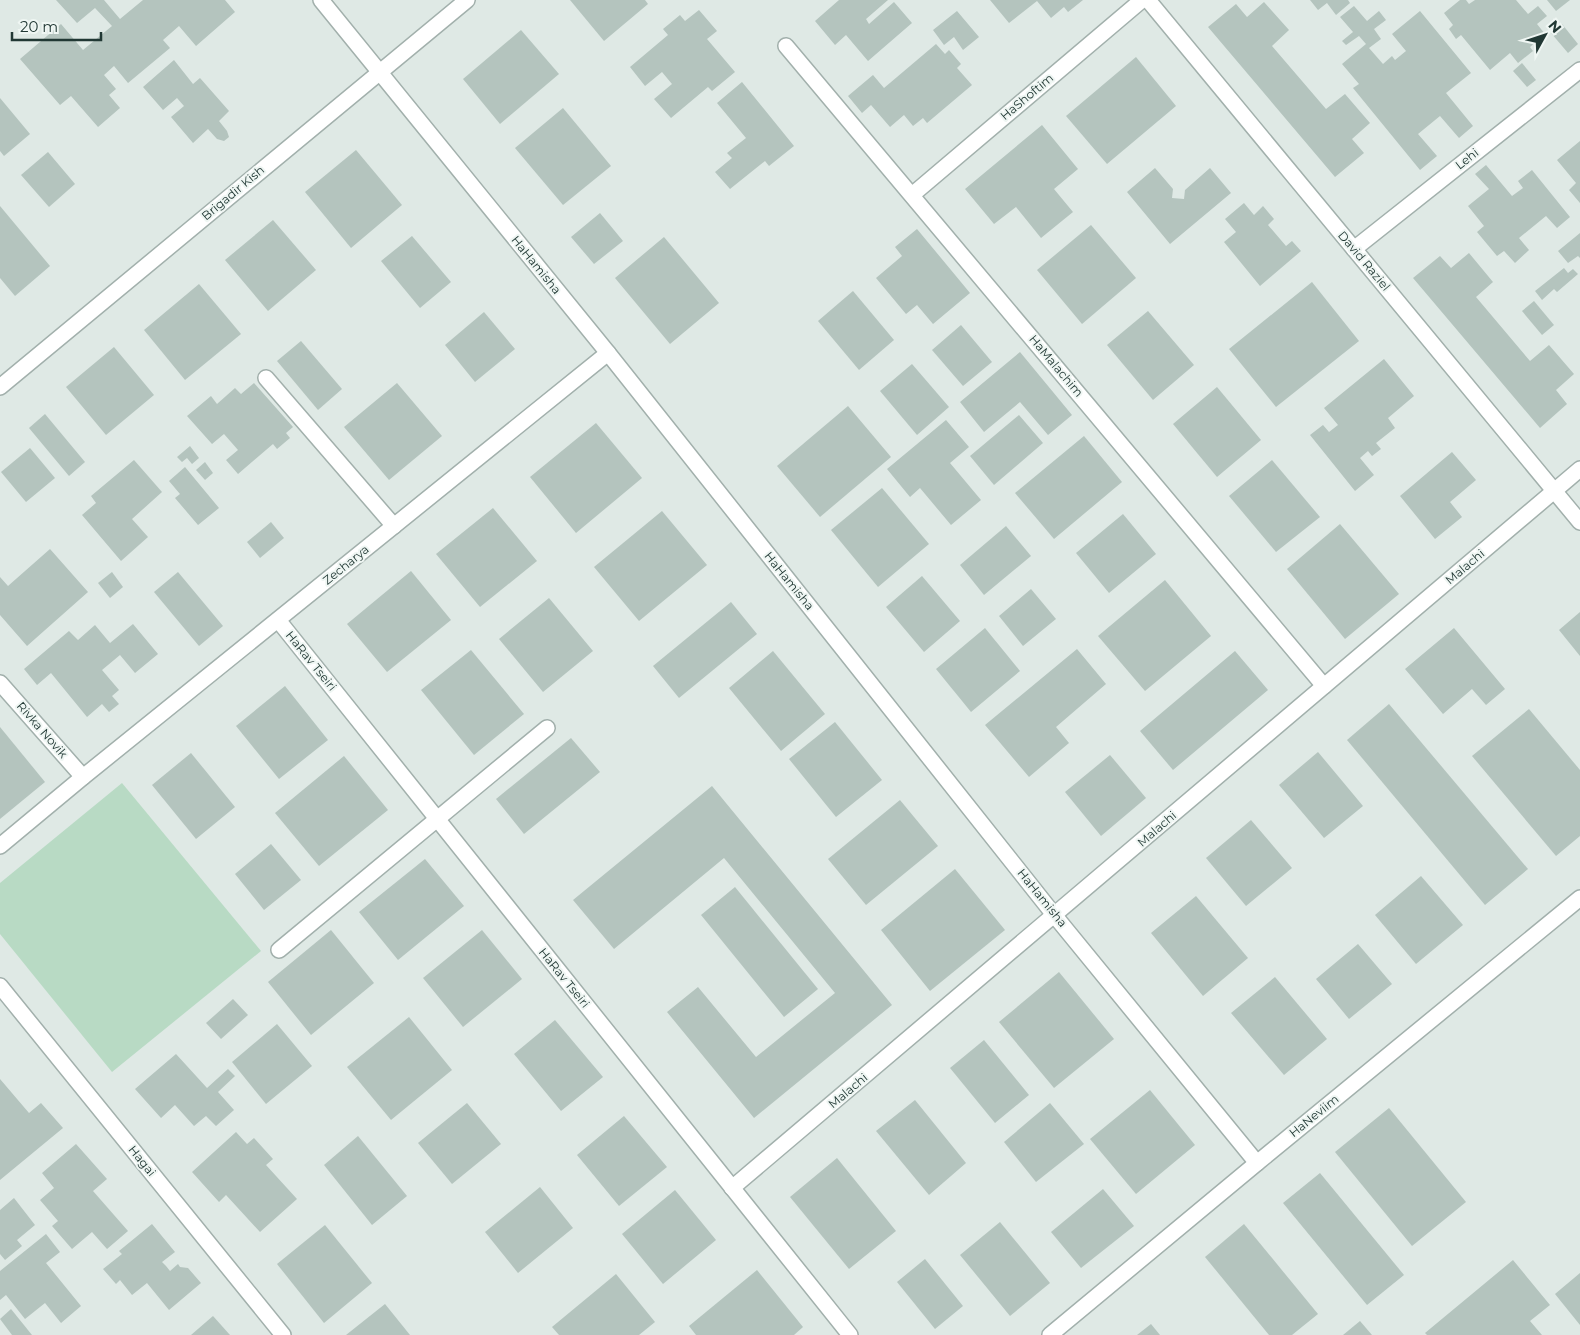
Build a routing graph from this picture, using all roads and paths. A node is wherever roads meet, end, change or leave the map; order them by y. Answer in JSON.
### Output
{"nodes":[{"id":1,"x":321,"y":0,"type":"edge"},
{"id":2,"x":468,"y":0,"type":"edge"},
{"id":3,"x":1142,"y":0,"type":"edge"},
{"id":4,"x":1148,"y":0,"type":"edge"},
{"id":5,"x":786,"y":46,"type":"dead end"},
{"id":6,"x":1580,"y":70,"type":"edge"},
{"id":7,"x":379,"y":72,"type":"junction"},
{"id":8,"x":912,"y":195,"type":"junction"},
{"id":9,"x":1354,"y":249,"type":"junction"},
{"id":10,"x":608,"y":353,"type":"junction"},
{"id":11,"x":266,"y":378,"type":"dead end"},
{"id":12,"x":0,"y":387,"type":"edge"},
{"id":13,"x":1580,"y":469,"type":"edge"},
{"id":14,"x":1554,"y":491,"type":"junction"},
{"id":15,"x":1580,"y":522,"type":"edge"},
{"id":16,"x":394,"y":526,"type":"junction"},
{"id":17,"x":278,"y":620,"type":"junction"},
{"id":18,"x":0,"y":683,"type":"edge"},
{"id":19,"x":1324,"y":686,"type":"junction"},
{"id":20,"x":547,"y":728,"type":"dead end"},
{"id":21,"x":83,"y":777,"type":"junction"},
{"id":22,"x":437,"y":820,"type":"junction"},
{"id":23,"x":0,"y":846,"type":"edge"},
{"id":24,"x":1580,"y":898,"type":"edge"},
{"id":25,"x":1056,"y":916,"type":"junction"},
{"id":26,"x":279,"y":950,"type":"dead end"},
{"id":27,"x":0,"y":986,"type":"edge"},
{"id":28,"x":1256,"y":1163,"type":"junction"},
{"id":29,"x":732,"y":1188,"type":"junction"},
{"id":30,"x":283,"y":1335,"type":"edge"},
{"id":31,"x":850,"y":1335,"type":"edge"},
{"id":32,"x":1050,"y":1335,"type":"edge"}],
"edges":[{"from":1,"to":7,"type":"street","name":"HaHamisha"},
{"from":2,"to":7,"type":"street","name":"Brigadir Kish"},
{"from":3,"to":8,"type":"street","name":"HaShoftim"},
{"from":4,"to":9,"type":"street","name":"David Raziel"},
{"from":5,"to":8,"type":"street","name":"HaMalachim"},
{"from":6,"to":9,"type":"street","name":"Lehi"},
{"from":7,"to":10,"type":"street","name":"HaHamisha"},
{"from":7,"to":12,"type":"street","name":"Brigadir Kish"},
{"from":8,"to":19,"type":"street","name":"HaMalachim"},
{"from":9,"to":14,"type":"street","name":"David Raziel"},
{"from":10,"to":16,"type":"street","name":"Zecharya"},
{"from":10,"to":25,"type":"street","name":"HaHamisha"},
{"from":11,"to":16,"type":"street"},
{"from":13,"to":14,"type":"street","name":"Malachi"},
{"from":14,"to":15,"type":"street","name":"David Raziel"},
{"from":14,"to":19,"type":"street","name":"Malachi"},
{"from":16,"to":17,"type":"street","name":"Zecharya"},
{"from":17,"to":21,"type":"street","name":"Zecharya"},
{"from":17,"to":22,"type":"street","name":"HaRav Tseiri"},
{"from":18,"to":21,"type":"street","name":"Rivka Novik"},
{"from":19,"to":25,"type":"street","name":"Malachi"},
{"from":20,"to":22,"type":"street"},
{"from":21,"to":23,"type":"street"},
{"from":22,"to":26,"type":"street"},
{"from":22,"to":29,"type":"street","name":"HaRav Tseiri"},
{"from":24,"to":28,"type":"street","name":"HaNeviim"},
{"from":25,"to":28,"type":"street","name":"HaHamisha"},
{"from":25,"to":29,"type":"street","name":"Malachi"},
{"from":27,"to":30,"type":"street","name":"Hagai"},
{"from":28,"to":32,"type":"street","name":"HaNeviim"},
{"from":29,"to":31,"type":"street","name":"HaRav Tseiri"}]}
